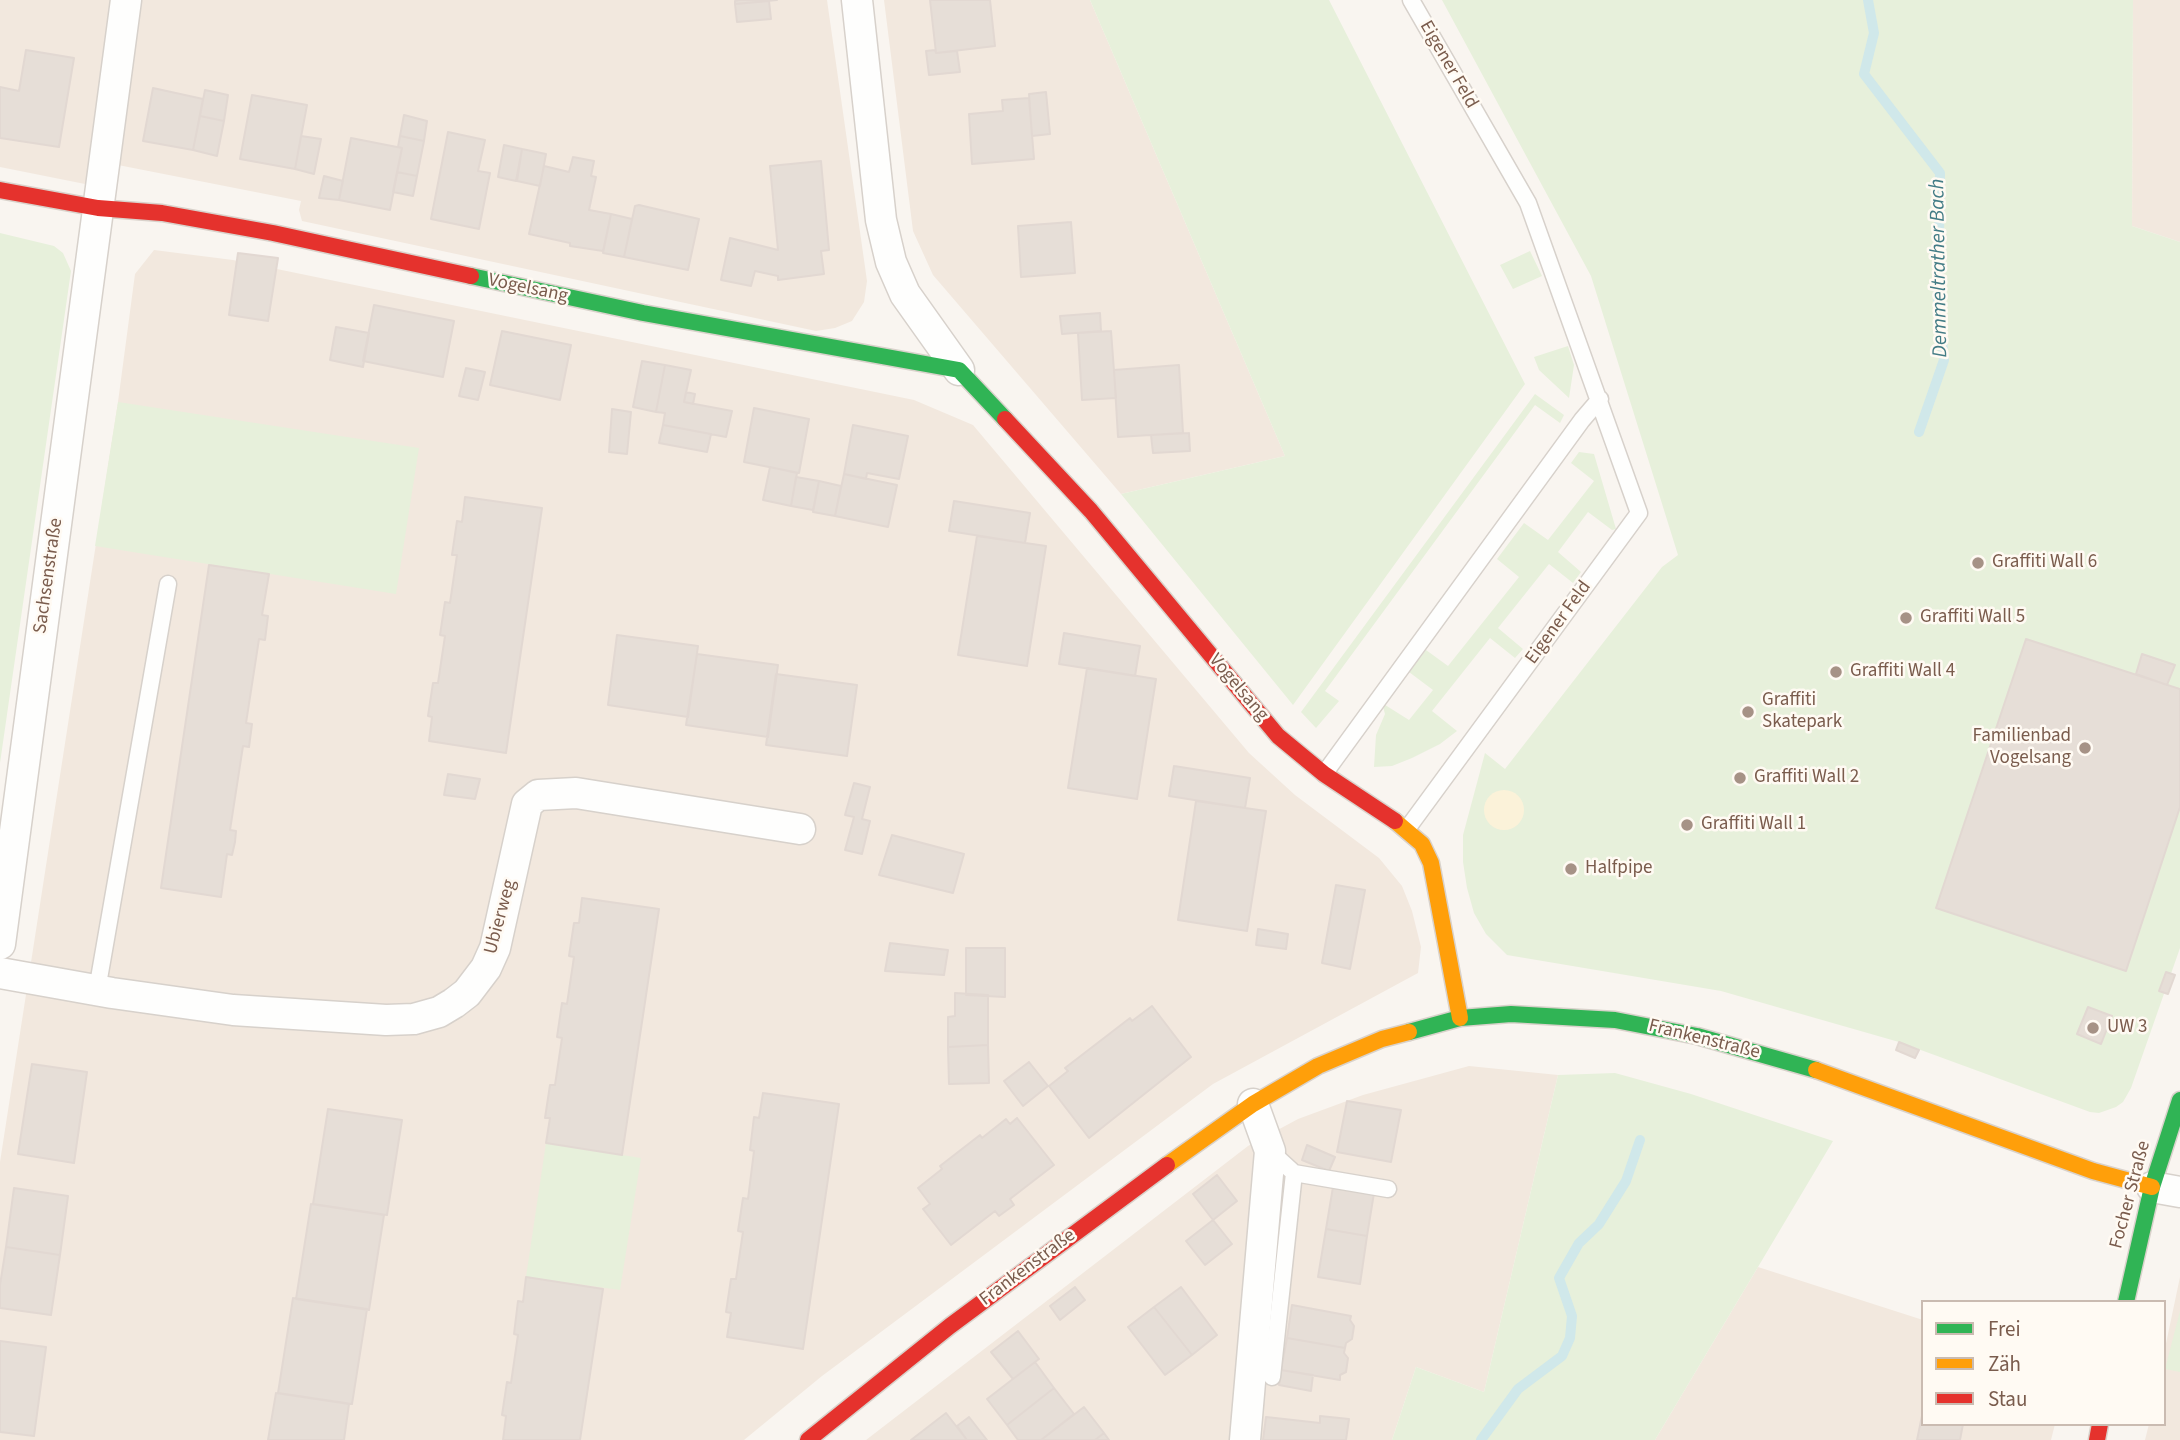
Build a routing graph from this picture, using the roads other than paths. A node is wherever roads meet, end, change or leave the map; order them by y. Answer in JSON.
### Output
{"nodes":[{"id":1,"x":126,"y":0,"type":"edge"},
{"id":2,"x":857,"y":0,"type":"edge"},
{"id":3,"x":1412,"y":0,"type":"edge"},
{"id":4,"x":0,"y":190,"type":"edge"},
{"id":5,"x":98,"y":208,"type":"junction"},
{"id":6,"x":959,"y":370,"type":"junction"},
{"id":7,"x":1600,"y":399,"type":"junction"},
{"id":8,"x":168,"y":584,"type":"dead end"},
{"id":9,"x":1324,"y":774,"type":"junction"},
{"id":10,"x":800,"y":829,"type":"dead end"},
{"id":11,"x":1407,"y":829,"type":"junction"},
{"id":12,"x":0,"y":944,"type":"edge"},
{"id":13,"x":0,"y":973,"type":"edge"},
{"id":14,"x":97,"y":990,"type":"junction"},
{"id":15,"x":1460,"y":1018,"type":"junction"},
{"id":16,"x":2180,"y":1100,"type":"edge"},
{"id":17,"x":1253,"y":1104,"type":"junction"},
{"id":18,"x":1270,"y":1151,"type":"junction"},
{"id":19,"x":1294,"y":1173,"type":"junction"},
{"id":20,"x":1388,"y":1189,"type":"dead end"},
{"id":21,"x":2166,"y":1190,"type":"edge"},
{"id":22,"x":2127,"y":1300,"type":"edge"},
{"id":23,"x":1272,"y":1377,"type":"dead end"},
{"id":24,"x":808,"y":1440,"type":"edge"},
{"id":25,"x":1245,"y":1440,"type":"edge"}],
"edges":[{"from":1,"to":5,"type":"street"},
{"from":2,"to":6,"type":"street","name":"Vogelsang"},
{"from":3,"to":7,"type":"lane","name":"Eigener Feld"},
{"from":4,"to":5,"type":"street","name":"Vogelsang"},
{"from":5,"to":6,"type":"street","name":"Vogelsang"},
{"from":5,"to":12,"type":"street","name":"Sachsenstraße"},
{"from":6,"to":9,"type":"street","name":"Vogelsang"},
{"from":7,"to":9,"type":"lane"},
{"from":7,"to":11,"type":"lane","name":"Eigener Feld"},
{"from":8,"to":14,"type":"lane"},
{"from":9,"to":11,"type":"street","name":"Vogelsang"},
{"from":10,"to":14,"type":"street","name":"Ubierweg"},
{"from":11,"to":15,"type":"street","name":"Vogelsang"},
{"from":13,"to":14,"type":"street","name":"Ubierweg"},
{"from":15,"to":17,"type":"street","name":"Frankenstraße"},
{"from":15,"to":21,"type":"street","name":"Frankenstraße"},
{"from":16,"to":21,"type":"street","name":"Focher Straße"},
{"from":17,"to":18,"type":"street"},
{"from":17,"to":24,"type":"street","name":"Frankenstraße"},
{"from":18,"to":19,"type":"lane"},
{"from":18,"to":25,"type":"street"},
{"from":19,"to":20,"type":"lane"},
{"from":19,"to":23,"type":"lane"},
{"from":21,"to":22,"type":"street","name":"Focher Straße"}]}
